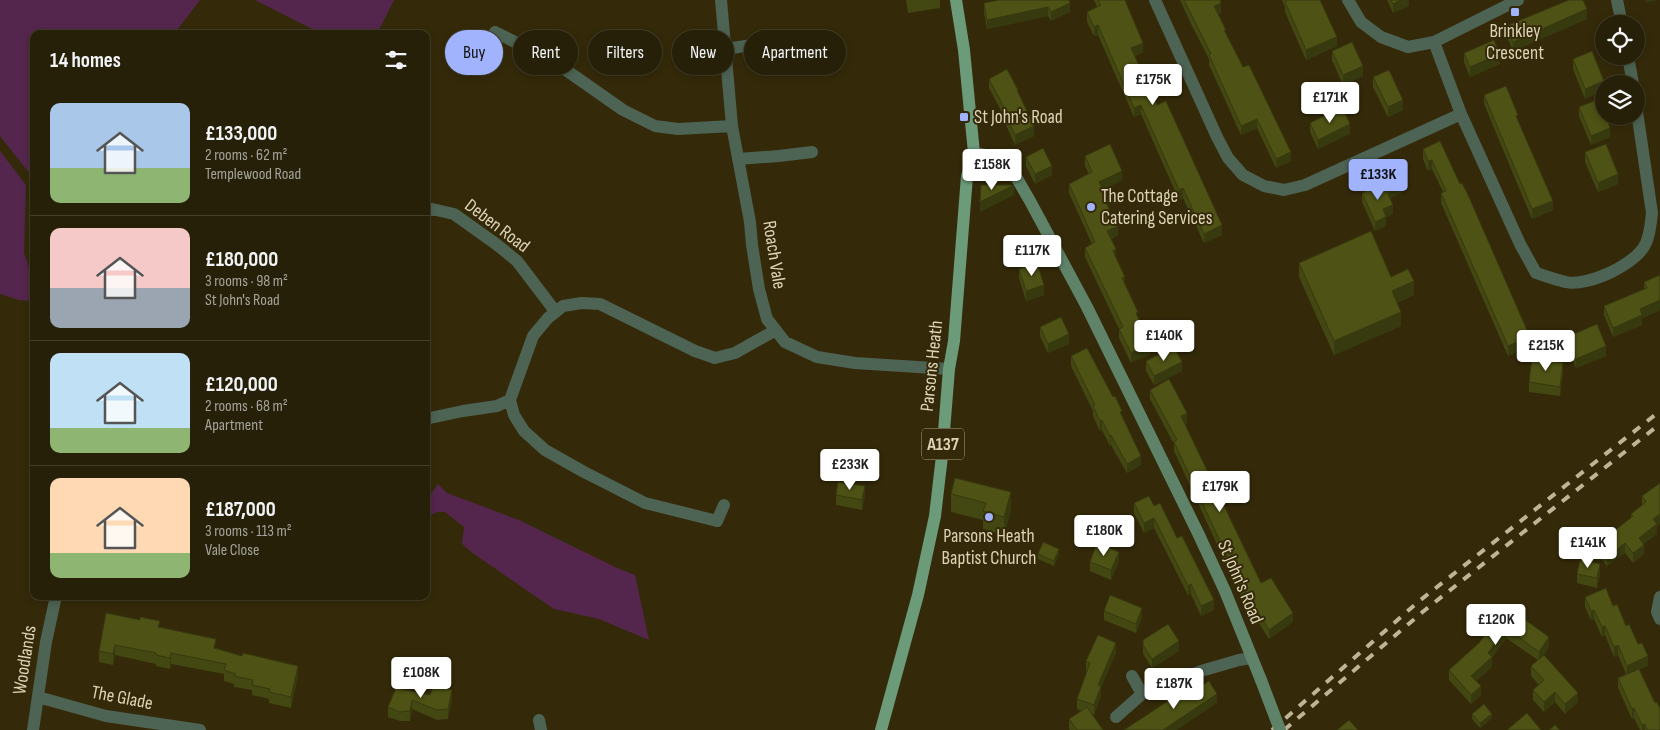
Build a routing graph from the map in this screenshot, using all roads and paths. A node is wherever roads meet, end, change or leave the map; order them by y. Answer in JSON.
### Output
{"nodes":[{"id":1,"x":721,"y":0,"type":"edge"},
{"id":2,"x":956,"y":0,"type":"edge"},
{"id":3,"x":1155,"y":0,"type":"edge"},
{"id":4,"x":1348,"y":0,"type":"edge"},
{"id":5,"x":1518,"y":0,"type":"edge"},
{"id":6,"x":1617,"y":0,"type":"edge"},
{"id":7,"x":1620,"y":15,"type":"edge"},
{"id":8,"x":724,"y":30,"type":"edge"},
{"id":9,"x":503,"y":36,"type":"edge"},
{"id":10,"x":1434,"y":42,"type":"junction"},
{"id":11,"x":728,"y":75,"type":"edge"},
{"id":12,"x":1461,"y":114,"type":"junction"},
{"id":13,"x":1639,"y":125,"type":"edge"},
{"id":14,"x":732,"y":126,"type":"junction"},
{"id":15,"x":812,"y":152,"type":"dead end"},
{"id":16,"x":974,"y":153,"type":"junction"},
{"id":17,"x":738,"y":159,"type":"junction"},
{"id":18,"x":430,"y":210,"type":"edge"},
{"id":19,"x":555,"y":311,"type":"junction"},
{"id":20,"x":776,"y":330,"type":"junction"},
{"id":21,"x":949,"y":369,"type":"junction"},
{"id":22,"x":510,"y":400,"type":"junction"},
{"id":23,"x":430,"y":418,"type":"edge"},
{"id":24,"x":724,"y":505,"type":"dead end"},
{"id":25,"x":1660,"y":597,"type":"edge"},
{"id":26,"x":55,"y":600,"type":"edge"},
{"id":27,"x":1660,"y":619,"type":"edge"},
{"id":28,"x":1251,"y":658,"type":"junction"},
{"id":29,"x":1132,"y":676,"type":"dead end"},
{"id":30,"x":1142,"y":694,"type":"junction"},
{"id":31,"x":38,"y":697,"type":"junction"},
{"id":32,"x":1116,"y":717,"type":"dead end"},
{"id":33,"x":33,"y":730,"type":"edge"},
{"id":34,"x":200,"y":730,"type":"edge"},
{"id":35,"x":881,"y":730,"type":"edge"},
{"id":36,"x":1280,"y":730,"type":"edge"}],
"edges":[{"from":1,"to":8,"type":"street","name":"Roach Vale"},
{"from":2,"to":16,"type":"main road","name":"Parsons Heath","number":"A137"},
{"from":3,"to":12,"type":"street"},
{"from":4,"to":10,"type":"street"},
{"from":5,"to":10,"type":"street"},
{"from":6,"to":7,"type":"street"},
{"from":9,"to":14,"type":"street"},
{"from":10,"to":12,"type":"street"},
{"from":11,"to":14,"type":"street","name":"Roach Vale"},
{"from":12,"to":13,"type":"street"},
{"from":14,"to":17,"type":"street","name":"Roach Vale"},
{"from":15,"to":17,"type":"street"},
{"from":16,"to":21,"type":"main road","name":"Parsons Heath","number":"A137"},
{"from":16,"to":28,"type":"street","name":"St John's Road"},
{"from":17,"to":20,"type":"street","name":"Roach Vale"},
{"from":18,"to":19,"type":"street","name":"Deben Road"},
{"from":19,"to":20,"type":"street"},
{"from":19,"to":22,"type":"street"},
{"from":20,"to":21,"type":"street","name":"Roach Vale"},
{"from":21,"to":35,"type":"main road","name":"Parsons Heath","number":"A137"},
{"from":22,"to":23,"type":"street"},
{"from":22,"to":24,"type":"street"},
{"from":25,"to":27,"type":"street"},
{"from":26,"to":31,"type":"street","name":"Woodlands"},
{"from":28,"to":30,"type":"street"},
{"from":28,"to":36,"type":"street","name":"St John's Road","bridge":true},
{"from":29,"to":30,"type":"street"},
{"from":30,"to":32,"type":"street"},
{"from":31,"to":33,"type":"street","name":"Woodlands"},
{"from":31,"to":34,"type":"street","name":"The Glade"}]}
